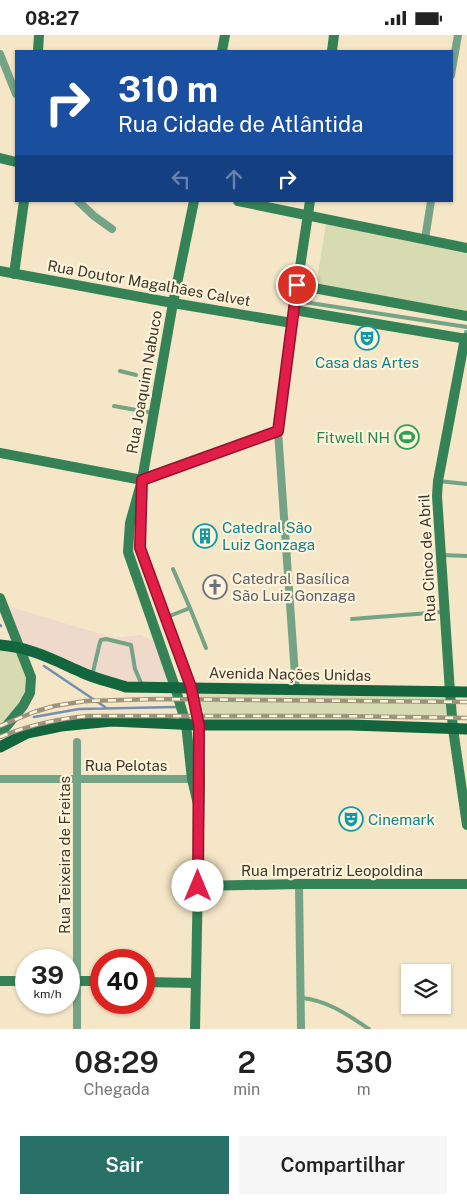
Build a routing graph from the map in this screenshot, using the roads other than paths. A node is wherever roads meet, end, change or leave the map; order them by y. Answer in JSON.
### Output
{"nodes":[{"id":1,"x":40,"y":35,"type":"edge"},
{"id":2,"x":225,"y":35,"type":"edge"},
{"id":3,"x":334,"y":35,"type":"edge"},
{"id":4,"x":458,"y":35,"type":"edge"},
{"id":5,"x":38,"y":50,"type":"edge"},
{"id":6,"x":222,"y":50,"type":"edge"},
{"id":7,"x":332,"y":50,"type":"edge"},
{"id":8,"x":0,"y":54,"type":"edge"},
{"id":9,"x":453,"y":64,"type":"edge"},
{"id":10,"x":15,"y":91,"type":"edge"},
{"id":11,"x":0,"y":159,"type":"edge"},
{"id":12,"x":15,"y":162,"type":"edge"},
{"id":13,"x":24,"y":202,"type":"edge"},
{"id":14,"x":79,"y":202,"type":"edge"},
{"id":15,"x":194,"y":202,"type":"edge"},
{"id":16,"x":243,"y":202,"type":"edge"},
{"id":17,"x":310,"y":202,"type":"edge"},
{"id":18,"x":431,"y":202,"type":"edge"},
{"id":19,"x":308,"y":215,"type":"junction"},
{"id":20,"x":112,"y":229,"type":"dead end"},
{"id":21,"x":425,"y":239,"type":"junction"},
{"id":22,"x":467,"y":248,"type":"edge"},
{"id":23,"x":0,"y":271,"type":"edge"},
{"id":24,"x":14,"y":274,"type":"junction"},
{"id":25,"x":297,"y":285,"type":"junction"},
{"id":26,"x":173,"y":303,"type":"junction"},
{"id":27,"x":294,"y":305,"type":"junction"},
{"id":28,"x":292,"y":323,"type":"junction"},
{"id":29,"x":466,"y":330,"type":"edge"},
{"id":30,"x":120,"y":371,"type":"dead end"},
{"id":31,"x":136,"y":375,"type":"dead end"},
{"id":32,"x":114,"y":406,"type":"dead end"},
{"id":33,"x":153,"y":413,"type":"junction"},
{"id":34,"x":278,"y":431,"type":"junction"},
{"id":35,"x":0,"y":453,"type":"edge"},
{"id":36,"x":142,"y":480,"type":"junction"},
{"id":37,"x":438,"y":481,"type":"junction"},
{"id":38,"x":467,"y":484,"type":"edge"},
{"id":39,"x":441,"y":555,"type":"junction"},
{"id":40,"x":467,"y":556,"type":"edge"},
{"id":41,"x":173,"y":569,"type":"dead end"},
{"id":42,"x":0,"y":597,"type":"edge"},
{"id":43,"x":190,"y":608,"type":"junction"},
{"id":44,"x":445,"y":612,"type":"junction"},
{"id":45,"x":165,"y":618,"type":"junction"},
{"id":46,"x":352,"y":619,"type":"dead end"},
{"id":47,"x":0,"y":645,"type":"edge"},
{"id":48,"x":20,"y":647,"type":"junction"},
{"id":49,"x":206,"y":648,"type":"dead end"},
{"id":50,"x":92,"y":676,"type":"junction"},
{"id":51,"x":143,"y":687,"type":"junction"},
{"id":52,"x":175,"y":687,"type":"junction"},
{"id":53,"x":191,"y":687,"type":"junction"},
{"id":54,"x":296,"y":690,"type":"junction"},
{"id":55,"x":450,"y":692,"type":"junction"},
{"id":56,"x":467,"y":692,"type":"edge"},
{"id":57,"x":186,"y":724,"type":"junction"},
{"id":58,"x":199,"y":725,"type":"junction"},
{"id":59,"x":453,"y":729,"type":"junction"},
{"id":60,"x":467,"y":729,"type":"edge"},
{"id":61,"x":0,"y":734,"type":"edge"},
{"id":62,"x":77,"y":742,"type":"dead end"},
{"id":63,"x":0,"y":747,"type":"edge"},
{"id":64,"x":0,"y":779,"type":"edge"},
{"id":65,"x":77,"y":779,"type":"junction"},
{"id":66,"x":192,"y":779,"type":"junction"},
{"id":67,"x":198,"y":804,"type":"junction"},
{"id":68,"x":467,"y":825,"type":"edge"},
{"id":69,"x":299,"y":884,"type":"junction"},
{"id":70,"x":467,"y":884,"type":"edge"},
{"id":71,"x":198,"y":886,"type":"junction"},
{"id":72,"x":74,"y":949,"type":"edge"},
{"id":73,"x":0,"y":981,"type":"edge"},
{"id":74,"x":15,"y":981,"type":"edge"},
{"id":75,"x":155,"y":982,"type":"edge"},
{"id":76,"x":195,"y":983,"type":"junction"},
{"id":77,"x":301,"y":998,"type":"junction"},
{"id":78,"x":76,"y":1014,"type":"edge"},
{"id":79,"x":77,"y":1029,"type":"edge"},
{"id":80,"x":195,"y":1029,"type":"edge"},
{"id":81,"x":301,"y":1029,"type":"edge"},
{"id":82,"x":369,"y":1029,"type":"edge"}],
"edges":[{"from":1,"to":5,"type":"street"},
{"from":2,"to":6,"type":"street"},
{"from":3,"to":7,"type":"street"},
{"from":4,"to":9,"type":"street"},
{"from":8,"to":10,"type":"street"},
{"from":11,"to":12,"type":"street"},
{"from":13,"to":24,"type":"street"},
{"from":14,"to":20,"type":"street"},
{"from":15,"to":26,"type":"street","name":"Rua Joaquim Nabuco"},
{"from":16,"to":19,"type":"street"},
{"from":17,"to":19,"type":"street"},
{"from":18,"to":21,"type":"street"},
{"from":19,"to":21,"type":"street"},
{"from":19,"to":25,"type":"street"},
{"from":21,"to":22,"type":"street"},
{"from":23,"to":24,"type":"street","name":"Rua Doutor Magalhães Calvet"},
{"from":24,"to":26,"type":"street","name":"Rua Doutor Magalhães Calvet"},
{"from":25,"to":27,"type":"street"},
{"from":25,"to":29,"type":"street"},
{"from":26,"to":28,"type":"street","name":"Rua Doutor Magalhães Calvet"},
{"from":26,"to":33,"type":"street","name":"Rua Joaquim Nabuco"},
{"from":27,"to":28,"type":"street"},
{"from":27,"to":29,"type":"street"},
{"from":27,"to":29,"type":"lane"},
{"from":28,"to":34,"type":"street"},
{"from":29,"to":37,"type":"street","name":"Rua Cinco de Abril"},
{"from":30,"to":31,"type":"lane"},
{"from":32,"to":33,"type":"lane"},
{"from":33,"to":36,"type":"street","name":"Rua Joaquim Nabuco"},
{"from":34,"to":36,"type":"street"},
{"from":34,"to":54,"type":"street"},
{"from":35,"to":36,"type":"street"},
{"from":36,"to":45,"type":"street","name":"Rua Joaquim Nabuco"},
{"from":36,"to":52,"type":"street","name":"Rua Joaquim Nabuco"},
{"from":37,"to":38,"type":"lane"},
{"from":37,"to":39,"type":"street","name":"Rua Cinco de Abril"},
{"from":39,"to":40,"type":"lane"},
{"from":39,"to":44,"type":"street","name":"Rua Cinco de Abril"},
{"from":41,"to":43,"type":"lane"},
{"from":42,"to":48,"type":"street"},
{"from":43,"to":45,"type":"lane"},
{"from":43,"to":49,"type":"lane"},
{"from":44,"to":46,"type":"lane"},
{"from":44,"to":55,"type":"street","name":"Rua Cinco de Abril"},
{"from":45,"to":53,"type":"street","name":"Rua Joaquim Nabuco"},
{"from":47,"to":48,"type":"main road","name":"Avenida Nações Unidas"},
{"from":48,"to":50,"type":"main road","name":"Avenida Nações Unidas"},
{"from":48,"to":61,"type":"street"},
{"from":50,"to":51,"type":"main road","name":"Avenida Nações Unidas"},
{"from":50,"to":51,"type":"lane"},
{"from":51,"to":52,"type":"main road","name":"Avenida Nações Unidas"},
{"from":52,"to":53,"type":"main road","name":"Avenida Nações Unidas"},
{"from":52,"to":57,"type":"street","name":"Rua Joaquim Nabuco"},
{"from":53,"to":54,"type":"main road","name":"Avenida Nações Unidas"},
{"from":53,"to":58,"type":"street","name":"Rua Joaquim Nabuco"},
{"from":54,"to":55,"type":"main road","name":"Avenida Nações Unidas"},
{"from":55,"to":56,"type":"main road","name":"Avenida Nações Unidas"},
{"from":55,"to":59,"type":"street","name":"Rua Cinco de Abril"},
{"from":57,"to":58,"type":"main road"},
{"from":57,"to":63,"type":"main road"},
{"from":57,"to":66,"type":"street","name":"Rua Joaquim Nabuco"},
{"from":58,"to":59,"type":"main road"},
{"from":58,"to":67,"type":"street","name":"Rua Joaquim Nabuco"},
{"from":59,"to":60,"type":"main road"},
{"from":59,"to":68,"type":"street","name":"Rua Cinco de Abril"},
{"from":62,"to":65,"type":"street","name":"Rua Teixeira de Freitas"},
{"from":64,"to":65,"type":"street","name":"Rua Pelotas"},
{"from":65,"to":66,"type":"street","name":"Rua Pelotas"},
{"from":65,"to":72,"type":"street","name":"Rua Teixeira de Freitas"},
{"from":66,"to":67,"type":"street","name":"Rua Joaquim Nabuco"},
{"from":67,"to":71,"type":"street","name":"Rua Joaquim Nabuco"},
{"from":69,"to":70,"type":"street","name":"Rua Imperatriz Leopoldina"},
{"from":69,"to":71,"type":"street","name":"Rua Imperatriz Leopoldina"},
{"from":69,"to":77,"type":"street"},
{"from":71,"to":76,"type":"street","name":"Rua Joaquim Nabuco"},
{"from":73,"to":74,"type":"street"},
{"from":75,"to":76,"type":"street"},
{"from":76,"to":80,"type":"street","name":"Rua Joaquim Nabuco"},
{"from":77,"to":81,"type":"street"},
{"from":77,"to":82,"type":"lane"},
{"from":78,"to":79,"type":"street","name":"Rua Teixeira de Freitas"}]}
